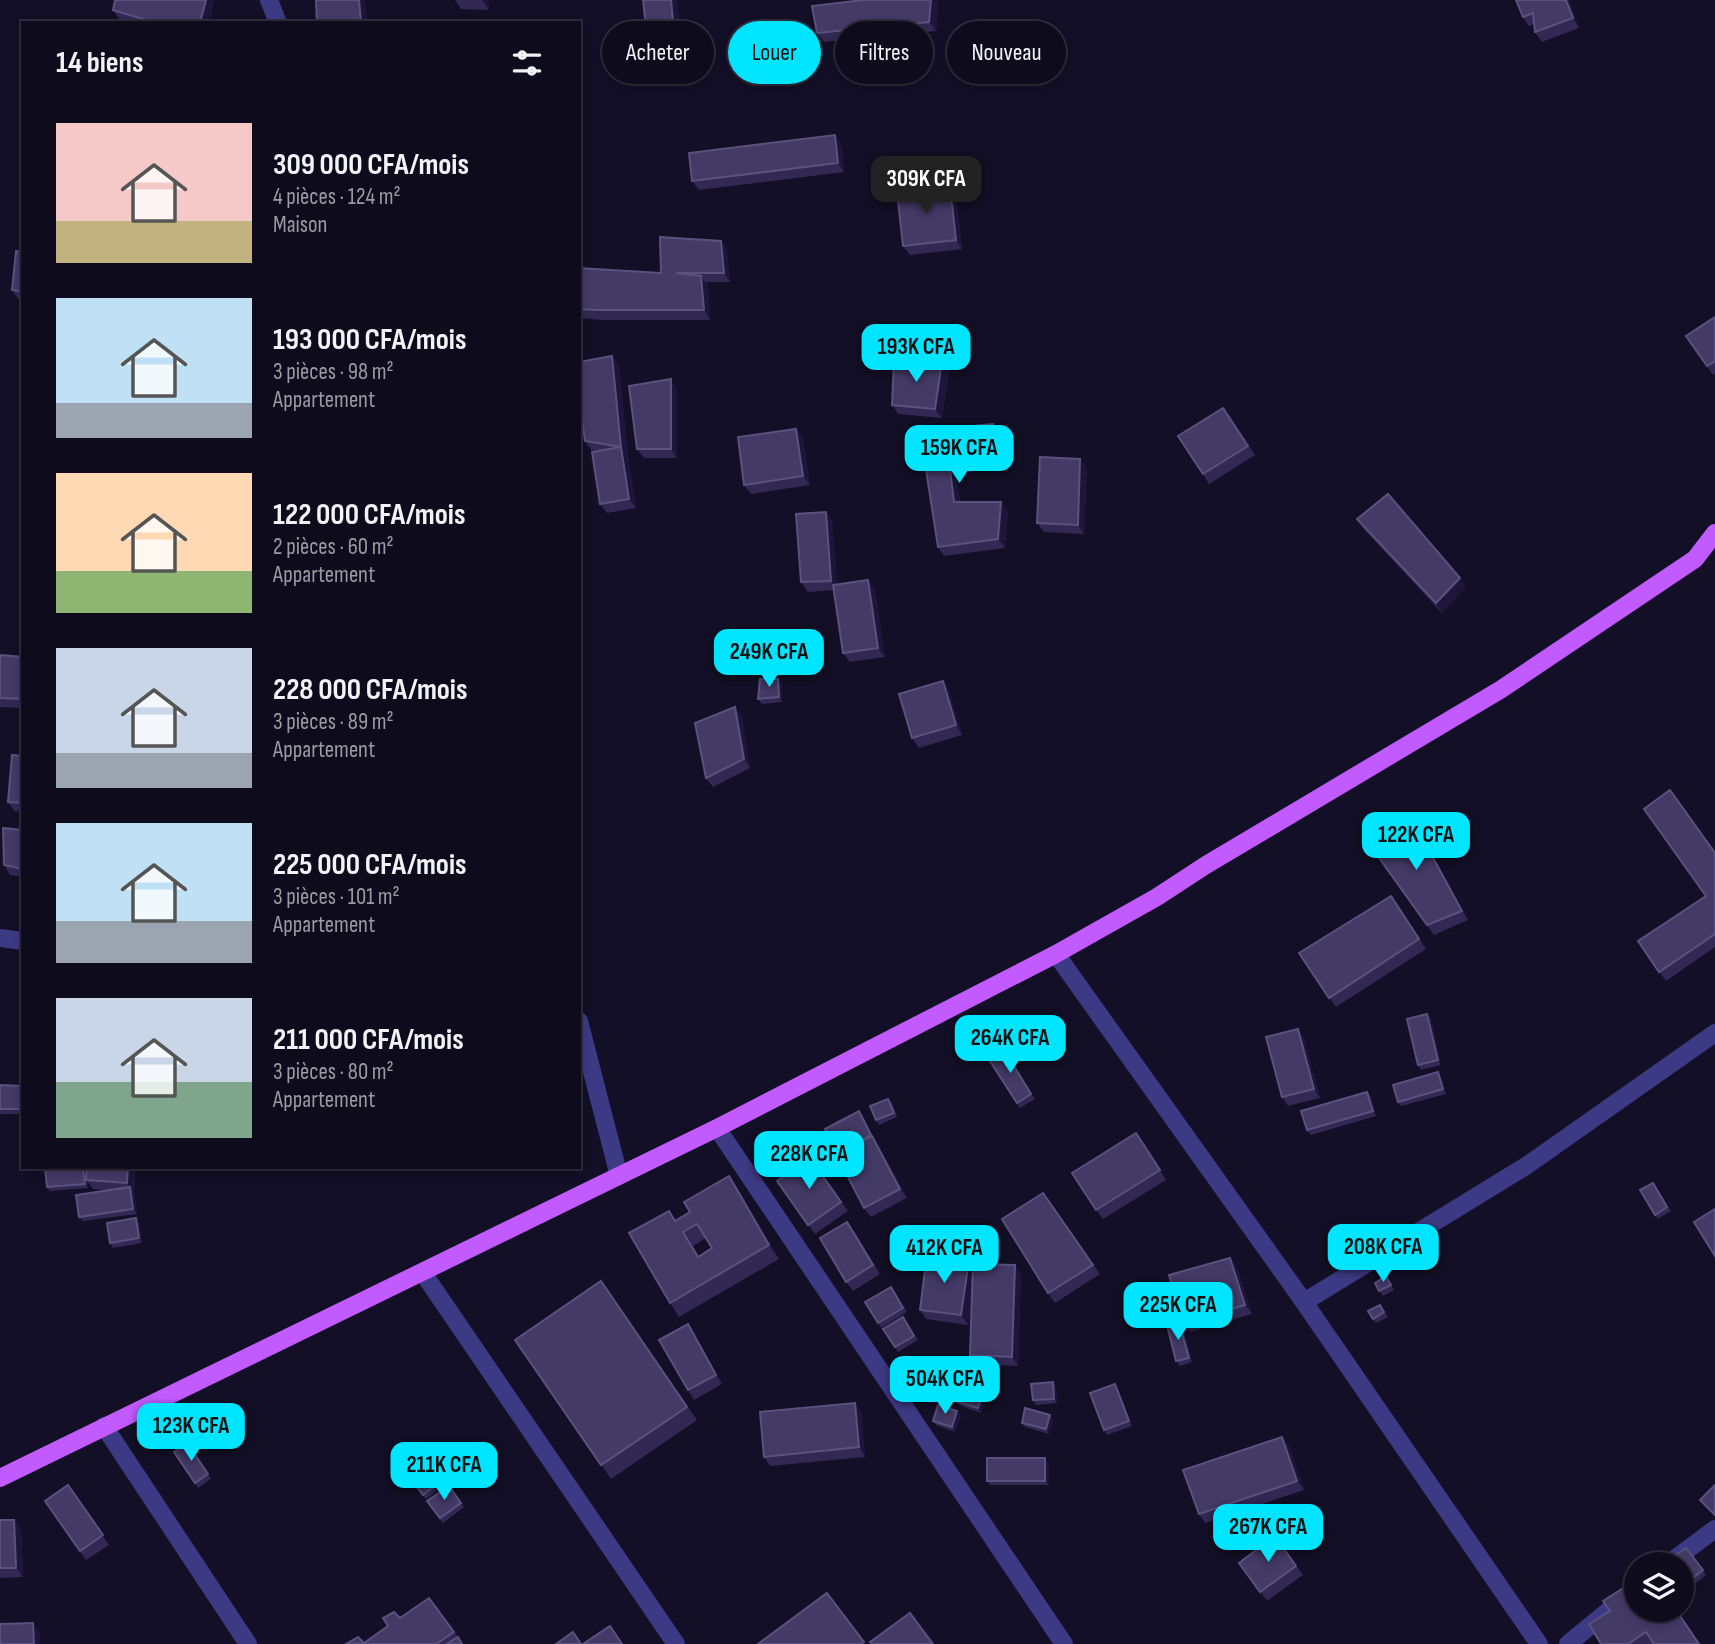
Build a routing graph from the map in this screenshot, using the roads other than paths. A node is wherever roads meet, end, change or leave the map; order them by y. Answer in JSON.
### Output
{"nodes":[{"id":1,"x":269,"y":0,"type":"edge"},
{"id":2,"x":277,"y":21,"type":"edge"},
{"id":3,"x":1715,"y":533,"type":"edge"},
{"id":4,"x":1715,"y":555,"type":"edge"},
{"id":5,"x":1695,"y":559,"type":"junction"},
{"id":6,"x":0,"y":938,"type":"edge"},
{"id":7,"x":21,"y":941,"type":"edge"},
{"id":8,"x":1056,"y":954,"type":"junction"},
{"id":9,"x":581,"y":1029,"type":"edge"},
{"id":10,"x":1715,"y":1033,"type":"edge"},
{"id":11,"x":717,"y":1128,"type":"junction"},
{"id":12,"x":619,"y":1176,"type":"junction"},
{"id":13,"x":423,"y":1273,"type":"junction"},
{"id":14,"x":1304,"y":1302,"type":"junction"},
{"id":15,"x":104,"y":1426,"type":"junction"},
{"id":16,"x":0,"y":1478,"type":"edge"},
{"id":17,"x":1715,"y":1529,"type":"edge"},
{"id":18,"x":1684,"y":1552,"type":"edge"},
{"id":19,"x":1624,"y":1598,"type":"edge"},
{"id":20,"x":248,"y":1644,"type":"edge"},
{"id":21,"x":676,"y":1644,"type":"edge"},
{"id":22,"x":1064,"y":1644,"type":"edge"},
{"id":23,"x":1539,"y":1644,"type":"edge"},
{"id":24,"x":1568,"y":1644,"type":"edge"}],
"edges":[{"from":1,"to":2,"type":"street"},
{"from":3,"to":5,"type":"main road"},
{"from":4,"to":5,"type":"main road"},
{"from":5,"to":8,"type":"main road"},
{"from":6,"to":7,"type":"street"},
{"from":8,"to":11,"type":"main road"},
{"from":8,"to":14,"type":"street"},
{"from":9,"to":12,"type":"street"},
{"from":10,"to":14,"type":"street"},
{"from":11,"to":12,"type":"main road"},
{"from":11,"to":22,"type":"street"},
{"from":12,"to":13,"type":"main road"},
{"from":13,"to":15,"type":"main road"},
{"from":13,"to":21,"type":"street"},
{"from":14,"to":23,"type":"street"},
{"from":15,"to":16,"type":"main road"},
{"from":15,"to":20,"type":"street"},
{"from":17,"to":18,"type":"street"},
{"from":19,"to":24,"type":"street"}]}
